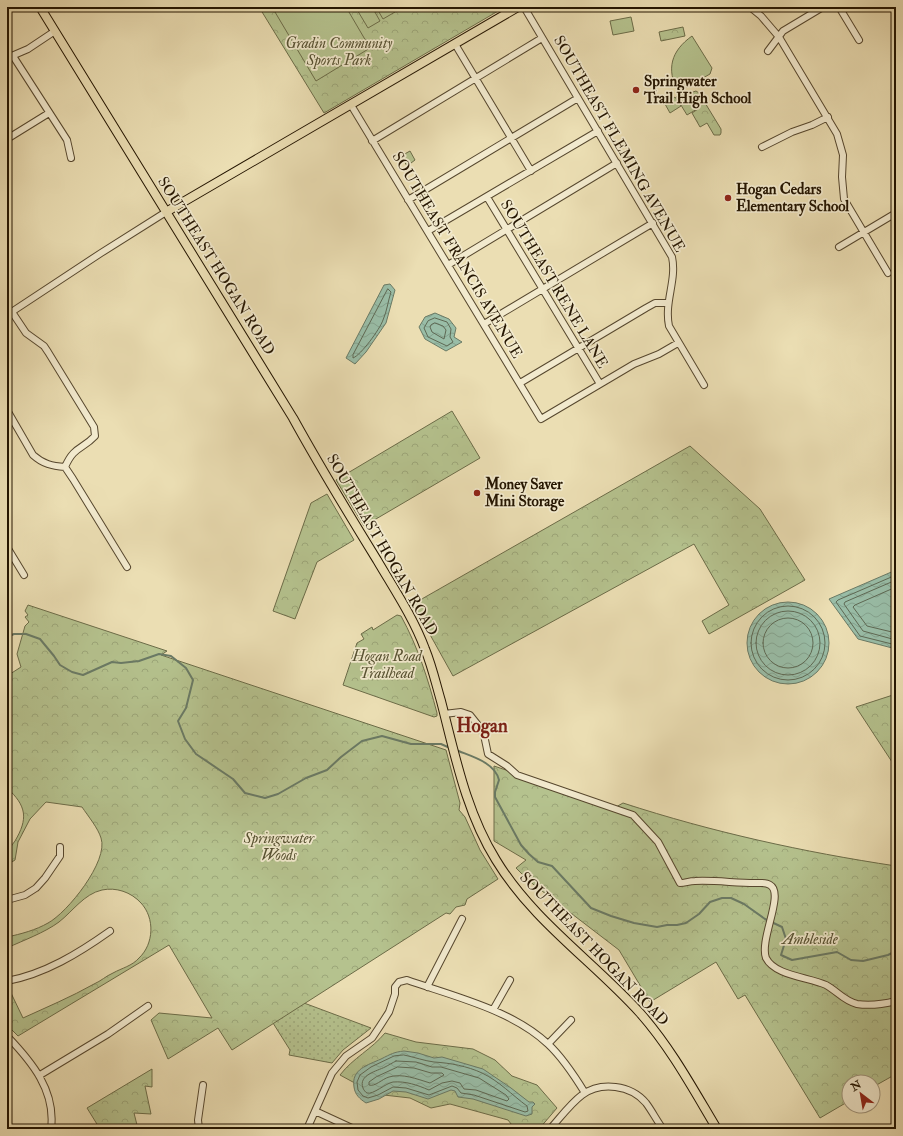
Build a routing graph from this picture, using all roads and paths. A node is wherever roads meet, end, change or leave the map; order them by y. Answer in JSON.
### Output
{"nodes":[{"id":1,"x":40,"y":7,"type":"edge"},
{"id":2,"x":518,"y":7,"type":"edge"},
{"id":3,"x":524,"y":7,"type":"edge"},
{"id":4,"x":750,"y":7,"type":"edge"},
{"id":5,"x":823,"y":7,"type":"edge"},
{"id":6,"x":839,"y":7,"type":"edge"},
{"id":7,"x":55,"y":32,"type":"junction"},
{"id":8,"x":779,"y":37,"type":"junction"},
{"id":9,"x":542,"y":38,"type":"junction"},
{"id":10,"x":858,"y":40,"type":"dead end"},
{"id":11,"x":455,"y":44,"type":"junction"},
{"id":12,"x":768,"y":51,"type":"dead end"},
{"id":13,"x":10,"y":57,"type":"edge"},
{"id":14,"x":476,"y":79,"type":"junction"},
{"id":15,"x":578,"y":98,"type":"junction"},
{"id":16,"x":351,"y":105,"type":"junction"},
{"id":17,"x":49,"y":113,"type":"junction"},
{"id":18,"x":828,"y":117,"type":"junction"},
{"id":19,"x":598,"y":131,"type":"junction"},
{"id":20,"x":512,"y":138,"type":"junction"},
{"id":21,"x":7,"y":140,"type":"edge"},
{"id":22,"x":372,"y":141,"type":"junction"},
{"id":23,"x":762,"y":147,"type":"dead end"},
{"id":24,"x":71,"y":158,"type":"dead end"},
{"id":25,"x":617,"y":163,"type":"junction"},
{"id":26,"x":531,"y":171,"type":"junction"},
{"id":27,"x":487,"y":196,"type":"junction"},
{"id":28,"x":408,"y":200,"type":"junction"},
{"id":29,"x":166,"y":212,"type":"junction"},
{"id":30,"x":896,"y":213,"type":"edge"},
{"id":31,"x":653,"y":223,"type":"junction"},
{"id":32,"x":507,"y":229,"type":"junction"},
{"id":33,"x":428,"y":231,"type":"junction"},
{"id":34,"x":864,"y":232,"type":"junction"},
{"id":35,"x":839,"y":247,"type":"dead end"},
{"id":36,"x":448,"y":265,"type":"junction"},
{"id":37,"x":888,"y":274,"type":"dead end"},
{"id":38,"x":542,"y":289,"type":"junction"},
{"id":39,"x":668,"y":303,"type":"junction"},
{"id":40,"x":10,"y":313,"type":"edge"},
{"id":41,"x":484,"y":324,"type":"junction"},
{"id":42,"x":678,"y":343,"type":"junction"},
{"id":43,"x":578,"y":348,"type":"junction"},
{"id":44,"x":520,"y":383,"type":"junction"},
{"id":45,"x":600,"y":384,"type":"junction"},
{"id":46,"x":704,"y":385,"type":"dead end"},
{"id":47,"x":7,"y":410,"type":"edge"},
{"id":48,"x":65,"y":467,"type":"junction"},
{"id":49,"x":7,"y":547,"type":"edge"},
{"id":50,"x":127,"y":567,"type":"dead end"},
{"id":51,"x":24,"y":575,"type":"dead end"},
{"id":52,"x":444,"y":714,"type":"junction"},
{"id":53,"x":60,"y":847,"type":"dead end"},
{"id":54,"x":7,"y":900,"type":"edge"},
{"id":55,"x":462,"y":919,"type":"dead end"},
{"id":56,"x":110,"y":931,"type":"dead end"},
{"id":57,"x":510,"y":980,"type":"dead end"},
{"id":58,"x":7,"y":981,"type":"edge"},
{"id":59,"x":427,"y":987,"type":"junction"},
{"id":60,"x":896,"y":1001,"type":"edge"},
{"id":61,"x":148,"y":1006,"type":"dead end"},
{"id":62,"x":494,"y":1010,"type":"junction"},
{"id":63,"x":571,"y":1020,"type":"dead end"},
{"id":64,"x":8,"y":1038,"type":"edge"},
{"id":65,"x":548,"y":1044,"type":"junction"},
{"id":66,"x":40,"y":1076,"type":"junction"},
{"id":67,"x":203,"y":1085,"type":"dead end"},
{"id":68,"x":585,"y":1093,"type":"junction"},
{"id":69,"x":315,"y":1110,"type":"junction"},
{"id":70,"x":51,"y":1129,"type":"edge"},
{"id":71,"x":199,"y":1129,"type":"edge"},
{"id":72,"x":307,"y":1129,"type":"edge"},
{"id":73,"x":354,"y":1129,"type":"edge"},
{"id":74,"x":550,"y":1129,"type":"edge"},
{"id":75,"x":663,"y":1129,"type":"edge"},
{"id":76,"x":717,"y":1129,"type":"edge"}],
"edges":[{"from":1,"to":7,"type":"main road","name":"SOUTHEAST HOGAN ROAD"},
{"from":2,"to":11,"type":"main road"},
{"from":3,"to":9,"type":"street","name":"SOUTHEAST FLEMING AVENUE"},
{"from":4,"to":8,"type":"street"},
{"from":5,"to":8,"type":"street"},
{"from":6,"to":10,"type":"street"},
{"from":7,"to":13,"type":"street"},
{"from":7,"to":29,"type":"main road","name":"SOUTHEAST HOGAN ROAD"},
{"from":8,"to":12,"type":"street"},
{"from":8,"to":18,"type":"street"},
{"from":9,"to":14,"type":"street"},
{"from":9,"to":15,"type":"street","name":"SOUTHEAST FLEMING AVENUE"},
{"from":11,"to":14,"type":"street"},
{"from":11,"to":16,"type":"main road"},
{"from":13,"to":17,"type":"street"},
{"from":14,"to":20,"type":"street"},
{"from":14,"to":22,"type":"street"},
{"from":15,"to":19,"type":"street","name":"SOUTHEAST FLEMING AVENUE"},
{"from":15,"to":20,"type":"street"},
{"from":16,"to":22,"type":"street","name":"SOUTHEAST FRANCIS AVENUE"},
{"from":16,"to":29,"type":"main road"},
{"from":17,"to":21,"type":"street"},
{"from":17,"to":24,"type":"street"},
{"from":18,"to":23,"type":"street"},
{"from":18,"to":34,"type":"street"},
{"from":19,"to":25,"type":"street","name":"SOUTHEAST FLEMING AVENUE"},
{"from":19,"to":26,"type":"street"},
{"from":20,"to":26,"type":"street"},
{"from":20,"to":28,"type":"street"},
{"from":22,"to":28,"type":"street","name":"SOUTHEAST FRANCIS AVENUE"},
{"from":25,"to":31,"type":"street","name":"SOUTHEAST FLEMING AVENUE"},
{"from":25,"to":32,"type":"street"},
{"from":26,"to":27,"type":"street"},
{"from":27,"to":32,"type":"street","name":"SOUTHEAST RENE LANE"},
{"from":27,"to":33,"type":"street"},
{"from":28,"to":33,"type":"street","name":"SOUTHEAST FRANCIS AVENUE"},
{"from":29,"to":40,"type":"street"},
{"from":29,"to":52,"type":"main road","name":"SOUTHEAST HOGAN ROAD"},
{"from":30,"to":34,"type":"street"},
{"from":31,"to":38,"type":"street"},
{"from":31,"to":39,"type":"street","name":"SOUTHEAST FLEMING AVENUE"},
{"from":32,"to":36,"type":"street"},
{"from":32,"to":38,"type":"street","name":"SOUTHEAST RENE LANE"},
{"from":33,"to":36,"type":"street","name":"SOUTHEAST FRANCIS AVENUE"},
{"from":34,"to":35,"type":"street"},
{"from":34,"to":37,"type":"street"},
{"from":36,"to":41,"type":"street","name":"SOUTHEAST FRANCIS AVENUE"},
{"from":38,"to":41,"type":"street"},
{"from":38,"to":43,"type":"street","name":"SOUTHEAST RENE LANE"},
{"from":39,"to":42,"type":"street","name":"SOUTHEAST FLEMING AVENUE"},
{"from":39,"to":43,"type":"street"},
{"from":40,"to":48,"type":"street"},
{"from":41,"to":44,"type":"street","name":"SOUTHEAST FRANCIS AVENUE"},
{"from":42,"to":45,"type":"street"},
{"from":42,"to":46,"type":"street","name":"SOUTHEAST FLEMING AVENUE"},
{"from":43,"to":44,"type":"street"},
{"from":43,"to":45,"type":"street","name":"SOUTHEAST RENE LANE"},
{"from":44,"to":45,"type":"street","name":"SOUTHEAST FRANCIS AVENUE"},
{"from":47,"to":48,"type":"street"},
{"from":48,"to":50,"type":"street"},
{"from":49,"to":51,"type":"street"},
{"from":52,"to":60,"type":"street"},
{"from":52,"to":76,"type":"main road","name":"SOUTHEAST HOGAN ROAD"},
{"from":53,"to":54,"type":"street"},
{"from":55,"to":59,"type":"street"},
{"from":56,"to":58,"type":"street"},
{"from":57,"to":62,"type":"street"},
{"from":59,"to":62,"type":"street"},
{"from":59,"to":69,"type":"street"},
{"from":61,"to":66,"type":"street"},
{"from":62,"to":65,"type":"street"},
{"from":63,"to":65,"type":"street"},
{"from":64,"to":66,"type":"street"},
{"from":65,"to":68,"type":"street"},
{"from":66,"to":70,"type":"street"},
{"from":67,"to":71,"type":"street"},
{"from":68,"to":74,"type":"street"},
{"from":68,"to":75,"type":"street"},
{"from":69,"to":72,"type":"street"},
{"from":69,"to":73,"type":"street"}]}
